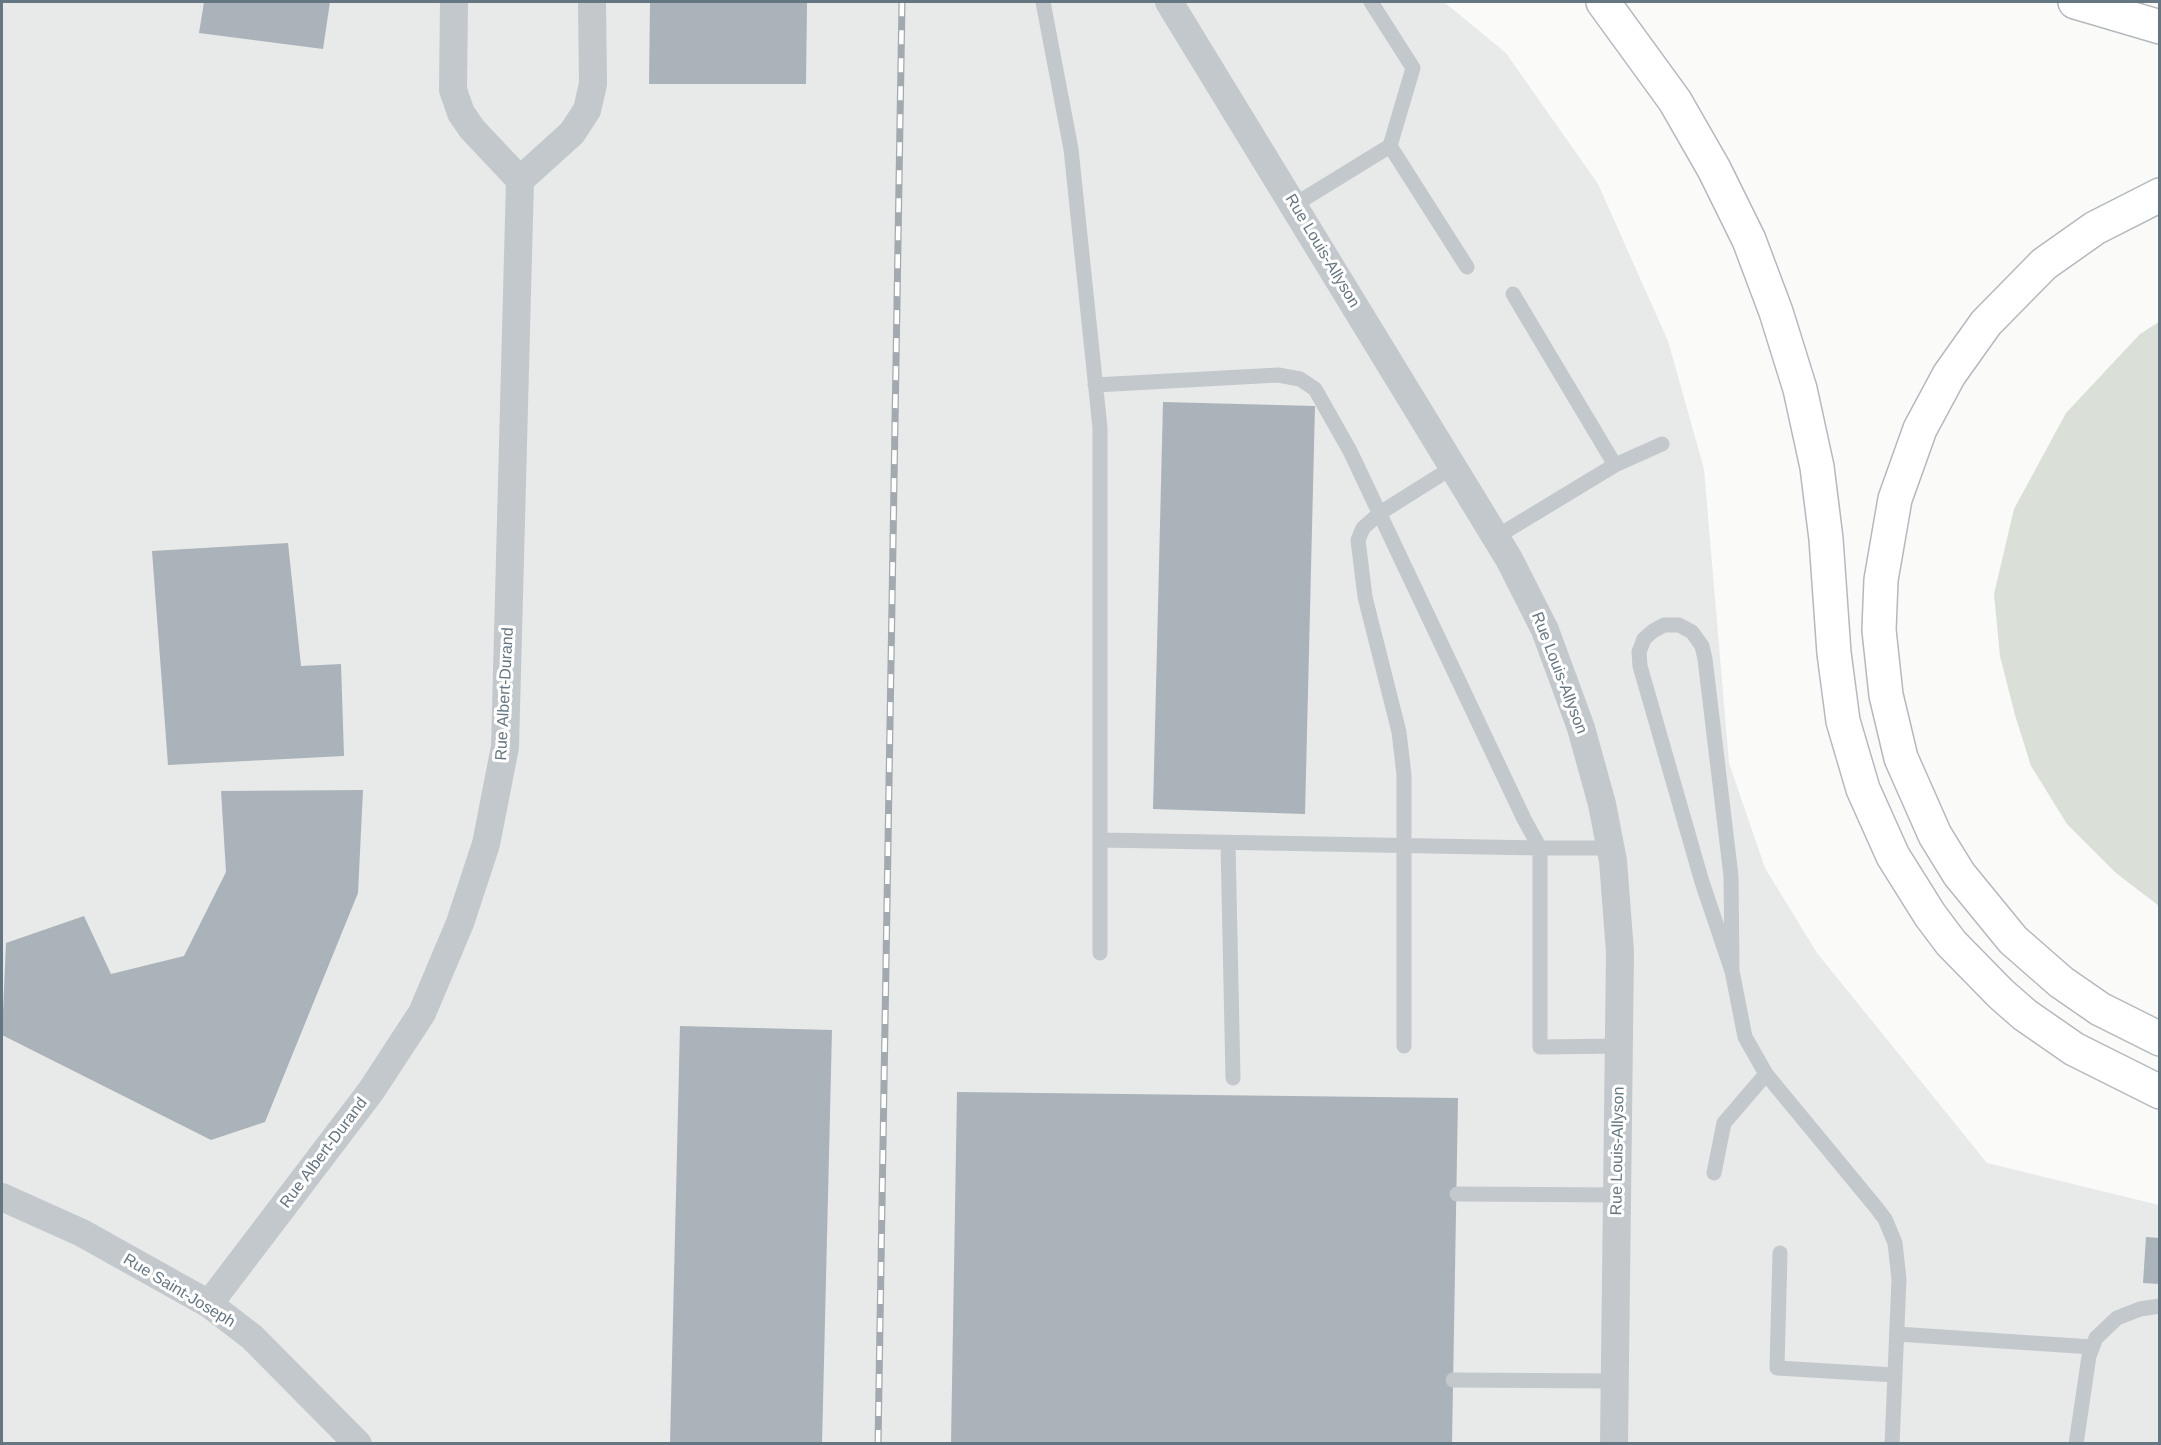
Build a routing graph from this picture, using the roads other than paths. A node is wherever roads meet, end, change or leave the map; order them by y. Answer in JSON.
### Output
{"nodes":[{"id":1,"x":454,"y":2,"type":"edge"},
{"id":2,"x":592,"y":2,"type":"edge"},
{"id":3,"x":1043,"y":2,"type":"edge"},
{"id":4,"x":1169,"y":2,"type":"edge"},
{"id":5,"x":1371,"y":2,"type":"edge"},
{"id":6,"x":1604,"y":2,"type":"edge"},
{"id":7,"x":2075,"y":2,"type":"edge"},
{"id":8,"x":2160,"y":27,"type":"edge"},
{"id":9,"x":1390,"y":146,"type":"junction"},
{"id":10,"x":520,"y":180,"type":"junction"},
{"id":11,"x":2160,"y":195,"type":"edge"},
{"id":12,"x":1294,"y":205,"type":"junction"},
{"id":13,"x":1467,"y":267,"type":"dead end"},
{"id":14,"x":1514,"y":294,"type":"dead end"},
{"id":15,"x":1095,"y":385,"type":"junction"},
{"id":16,"x":1662,"y":444,"type":"dead end"},
{"id":17,"x":1615,"y":465,"type":"junction"},
{"id":18,"x":1453,"y":467,"type":"junction"},
{"id":19,"x":1380,"y":513,"type":"junction"},
{"id":20,"x":1496,"y":537,"type":"junction"},
{"id":21,"x":1101,"y":840,"type":"junction"},
{"id":22,"x":1228,"y":843,"type":"junction"},
{"id":23,"x":1405,"y":846,"type":"junction"},
{"id":24,"x":1540,"y":848,"type":"junction"},
{"id":25,"x":1610,"y":848,"type":"junction"},
{"id":26,"x":1100,"y":952,"type":"dead end"},
{"id":27,"x":1732,"y":971,"type":"junction"},
{"id":28,"x":2160,"y":1040,"type":"edge"},
{"id":29,"x":1404,"y":1046,"type":"dead end"},
{"id":30,"x":1620,"y":1046,"type":"junction"},
{"id":31,"x":1766,"y":1074,"type":"junction"},
{"id":32,"x":1233,"y":1078,"type":"dead end"},
{"id":33,"x":2160,"y":1092,"type":"edge"},
{"id":34,"x":1714,"y":1173,"type":"dead end"},
{"id":35,"x":1457,"y":1194,"type":"dead end"},
{"id":36,"x":1618,"y":1195,"type":"junction"},
{"id":37,"x":2,"y":1197,"type":"edge"},
{"id":38,"x":1780,"y":1253,"type":"dead end"},
{"id":39,"x":209,"y":1304,"type":"junction"},
{"id":40,"x":2160,"y":1306,"type":"edge"},
{"id":41,"x":1897,"y":1334,"type":"junction"},
{"id":42,"x":2092,"y":1347,"type":"junction"},
{"id":43,"x":1895,"y":1375,"type":"junction"},
{"id":44,"x":1453,"y":1380,"type":"dead end"},
{"id":45,"x":1615,"y":1381,"type":"junction"},
{"id":46,"x":358,"y":1443,"type":"edge"},
{"id":47,"x":1614,"y":1443,"type":"edge"},
{"id":48,"x":1892,"y":1443,"type":"edge"},
{"id":49,"x":2076,"y":1443,"type":"edge"}],
"edges":[{"from":1,"to":10,"type":"street"},
{"from":2,"to":10,"type":"street"},
{"from":3,"to":15,"type":"lane"},
{"from":4,"to":12,"type":"street","name":"Rue Louis-Allyson"},
{"from":5,"to":9,"type":"lane"},
{"from":6,"to":33,"type":"highway"},
{"from":7,"to":8,"type":"highway"},
{"from":9,"to":12,"type":"lane"},
{"from":9,"to":13,"type":"lane"},
{"from":10,"to":39,"type":"street","name":"Rue Albert-Durand"},
{"from":11,"to":28,"type":"highway"},
{"from":12,"to":18,"type":"street","name":"Rue Louis-Allyson"},
{"from":14,"to":17,"type":"lane"},
{"from":15,"to":19,"type":"lane"},
{"from":15,"to":21,"type":"lane"},
{"from":16,"to":17,"type":"lane"},
{"from":17,"to":20,"type":"lane"},
{"from":18,"to":19,"type":"lane"},
{"from":18,"to":20,"type":"street","name":"Rue Louis-Allyson"},
{"from":19,"to":23,"type":"lane"},
{"from":19,"to":24,"type":"lane"},
{"from":20,"to":25,"type":"street","name":"Rue Louis-Allyson"},
{"from":21,"to":22,"type":"lane"},
{"from":21,"to":26,"type":"lane"},
{"from":22,"to":23,"type":"lane"},
{"from":22,"to":32,"type":"lane"},
{"from":23,"to":24,"type":"lane"},
{"from":23,"to":29,"type":"lane"},
{"from":24,"to":25,"type":"lane"},
{"from":24,"to":30,"type":"lane"},
{"from":25,"to":30,"type":"street","name":"Rue Louis-Allyson"},
{"from":27,"to":27,"type":"lane"},
{"from":27,"to":31,"type":"lane"},
{"from":30,"to":36,"type":"street","name":"Rue Louis-Allyson"},
{"from":31,"to":34,"type":"lane"},
{"from":31,"to":41,"type":"lane"},
{"from":35,"to":36,"type":"lane"},
{"from":36,"to":45,"type":"street","name":"Rue Louis-Allyson"},
{"from":37,"to":39,"type":"street","name":"Rue Saint-Joseph"},
{"from":38,"to":43,"type":"lane"},
{"from":39,"to":46,"type":"street","name":"Rue Saint-Joseph"},
{"from":40,"to":42,"type":"lane"},
{"from":41,"to":42,"type":"lane"},
{"from":41,"to":43,"type":"lane"},
{"from":42,"to":49,"type":"lane"},
{"from":43,"to":48,"type":"lane"},
{"from":44,"to":45,"type":"lane"},
{"from":45,"to":47,"type":"street","name":"Rue Louis-Allyson"}]}
